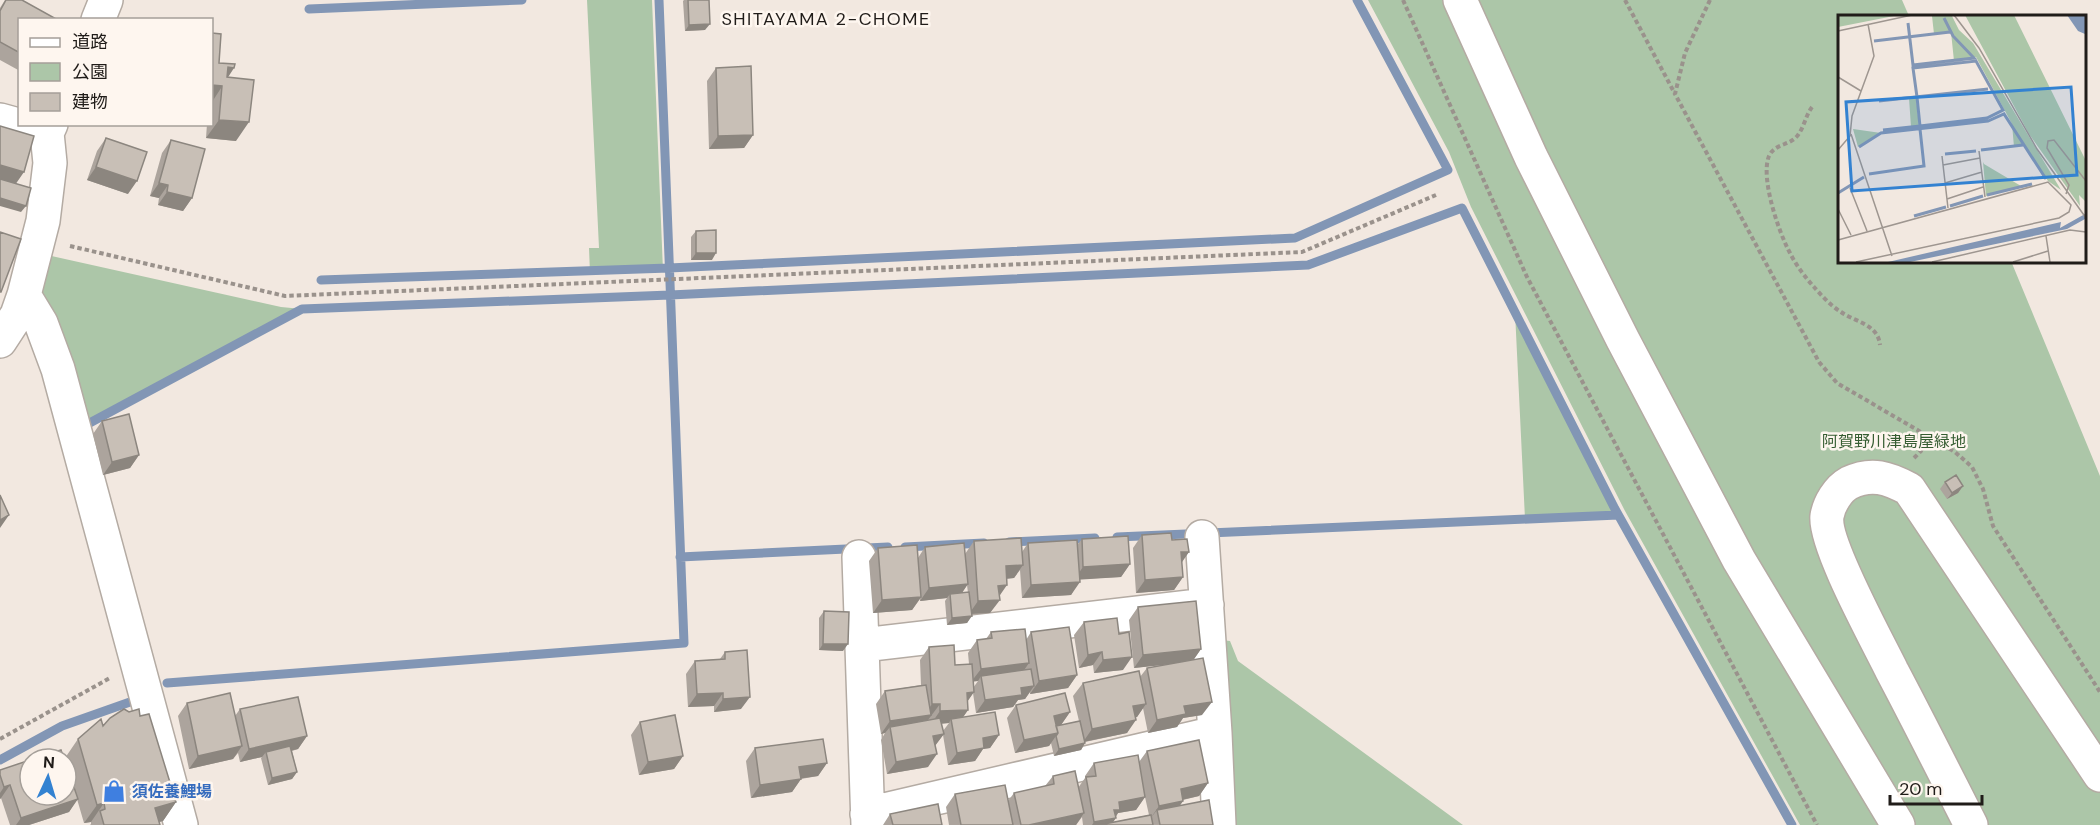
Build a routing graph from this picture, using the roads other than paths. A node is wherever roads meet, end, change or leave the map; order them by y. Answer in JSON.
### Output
{"nodes":[{"id":1,"x":106,"y":0,"type":"edge"},
{"id":2,"x":1460,"y":0,"type":"edge"},
{"id":3,"x":99,"y":18,"type":"edge"},
{"id":4,"x":0,"y":120,"type":"edge"},
{"id":5,"x":18,"y":123,"type":"edge"},
{"id":6,"x":33,"y":126,"type":"edge"},
{"id":7,"x":49,"y":129,"type":"edge"},
{"id":8,"x":24,"y":295,"type":"junction"},
{"id":9,"x":0,"y":341,"type":"edge"},
{"id":10,"x":1202,"y":537,"type":"dead end"},
{"id":11,"x":859,"y":557,"type":"dead end"},
{"id":12,"x":1207,"y":605,"type":"junction"},
{"id":13,"x":863,"y":645,"type":"junction"},
{"id":14,"x":1215,"y":733,"type":"junction"},
{"id":15,"x":2100,"y":775,"type":"edge"},
{"id":16,"x":868,"y":820,"type":"edge"},
{"id":17,"x":181,"y":825,"type":"edge"},
{"id":18,"x":1219,"y":825,"type":"edge"},
{"id":19,"x":1898,"y":825,"type":"edge"},
{"id":20,"x":1971,"y":825,"type":"edge"}],
"edges":[{"from":1,"to":3,"type":"street"},
{"from":2,"to":19,"type":"street"},
{"from":4,"to":5,"type":"street"},
{"from":6,"to":7,"type":"street"},
{"from":7,"to":8,"type":"street"},
{"from":8,"to":9,"type":"street"},
{"from":8,"to":17,"type":"street"},
{"from":10,"to":12,"type":"street"},
{"from":11,"to":13,"type":"street"},
{"from":12,"to":13,"type":"street"},
{"from":12,"to":14,"type":"street"},
{"from":13,"to":16,"type":"street"},
{"from":14,"to":16,"type":"street"},
{"from":14,"to":18,"type":"street"},
{"from":15,"to":20,"type":"street"}]}
